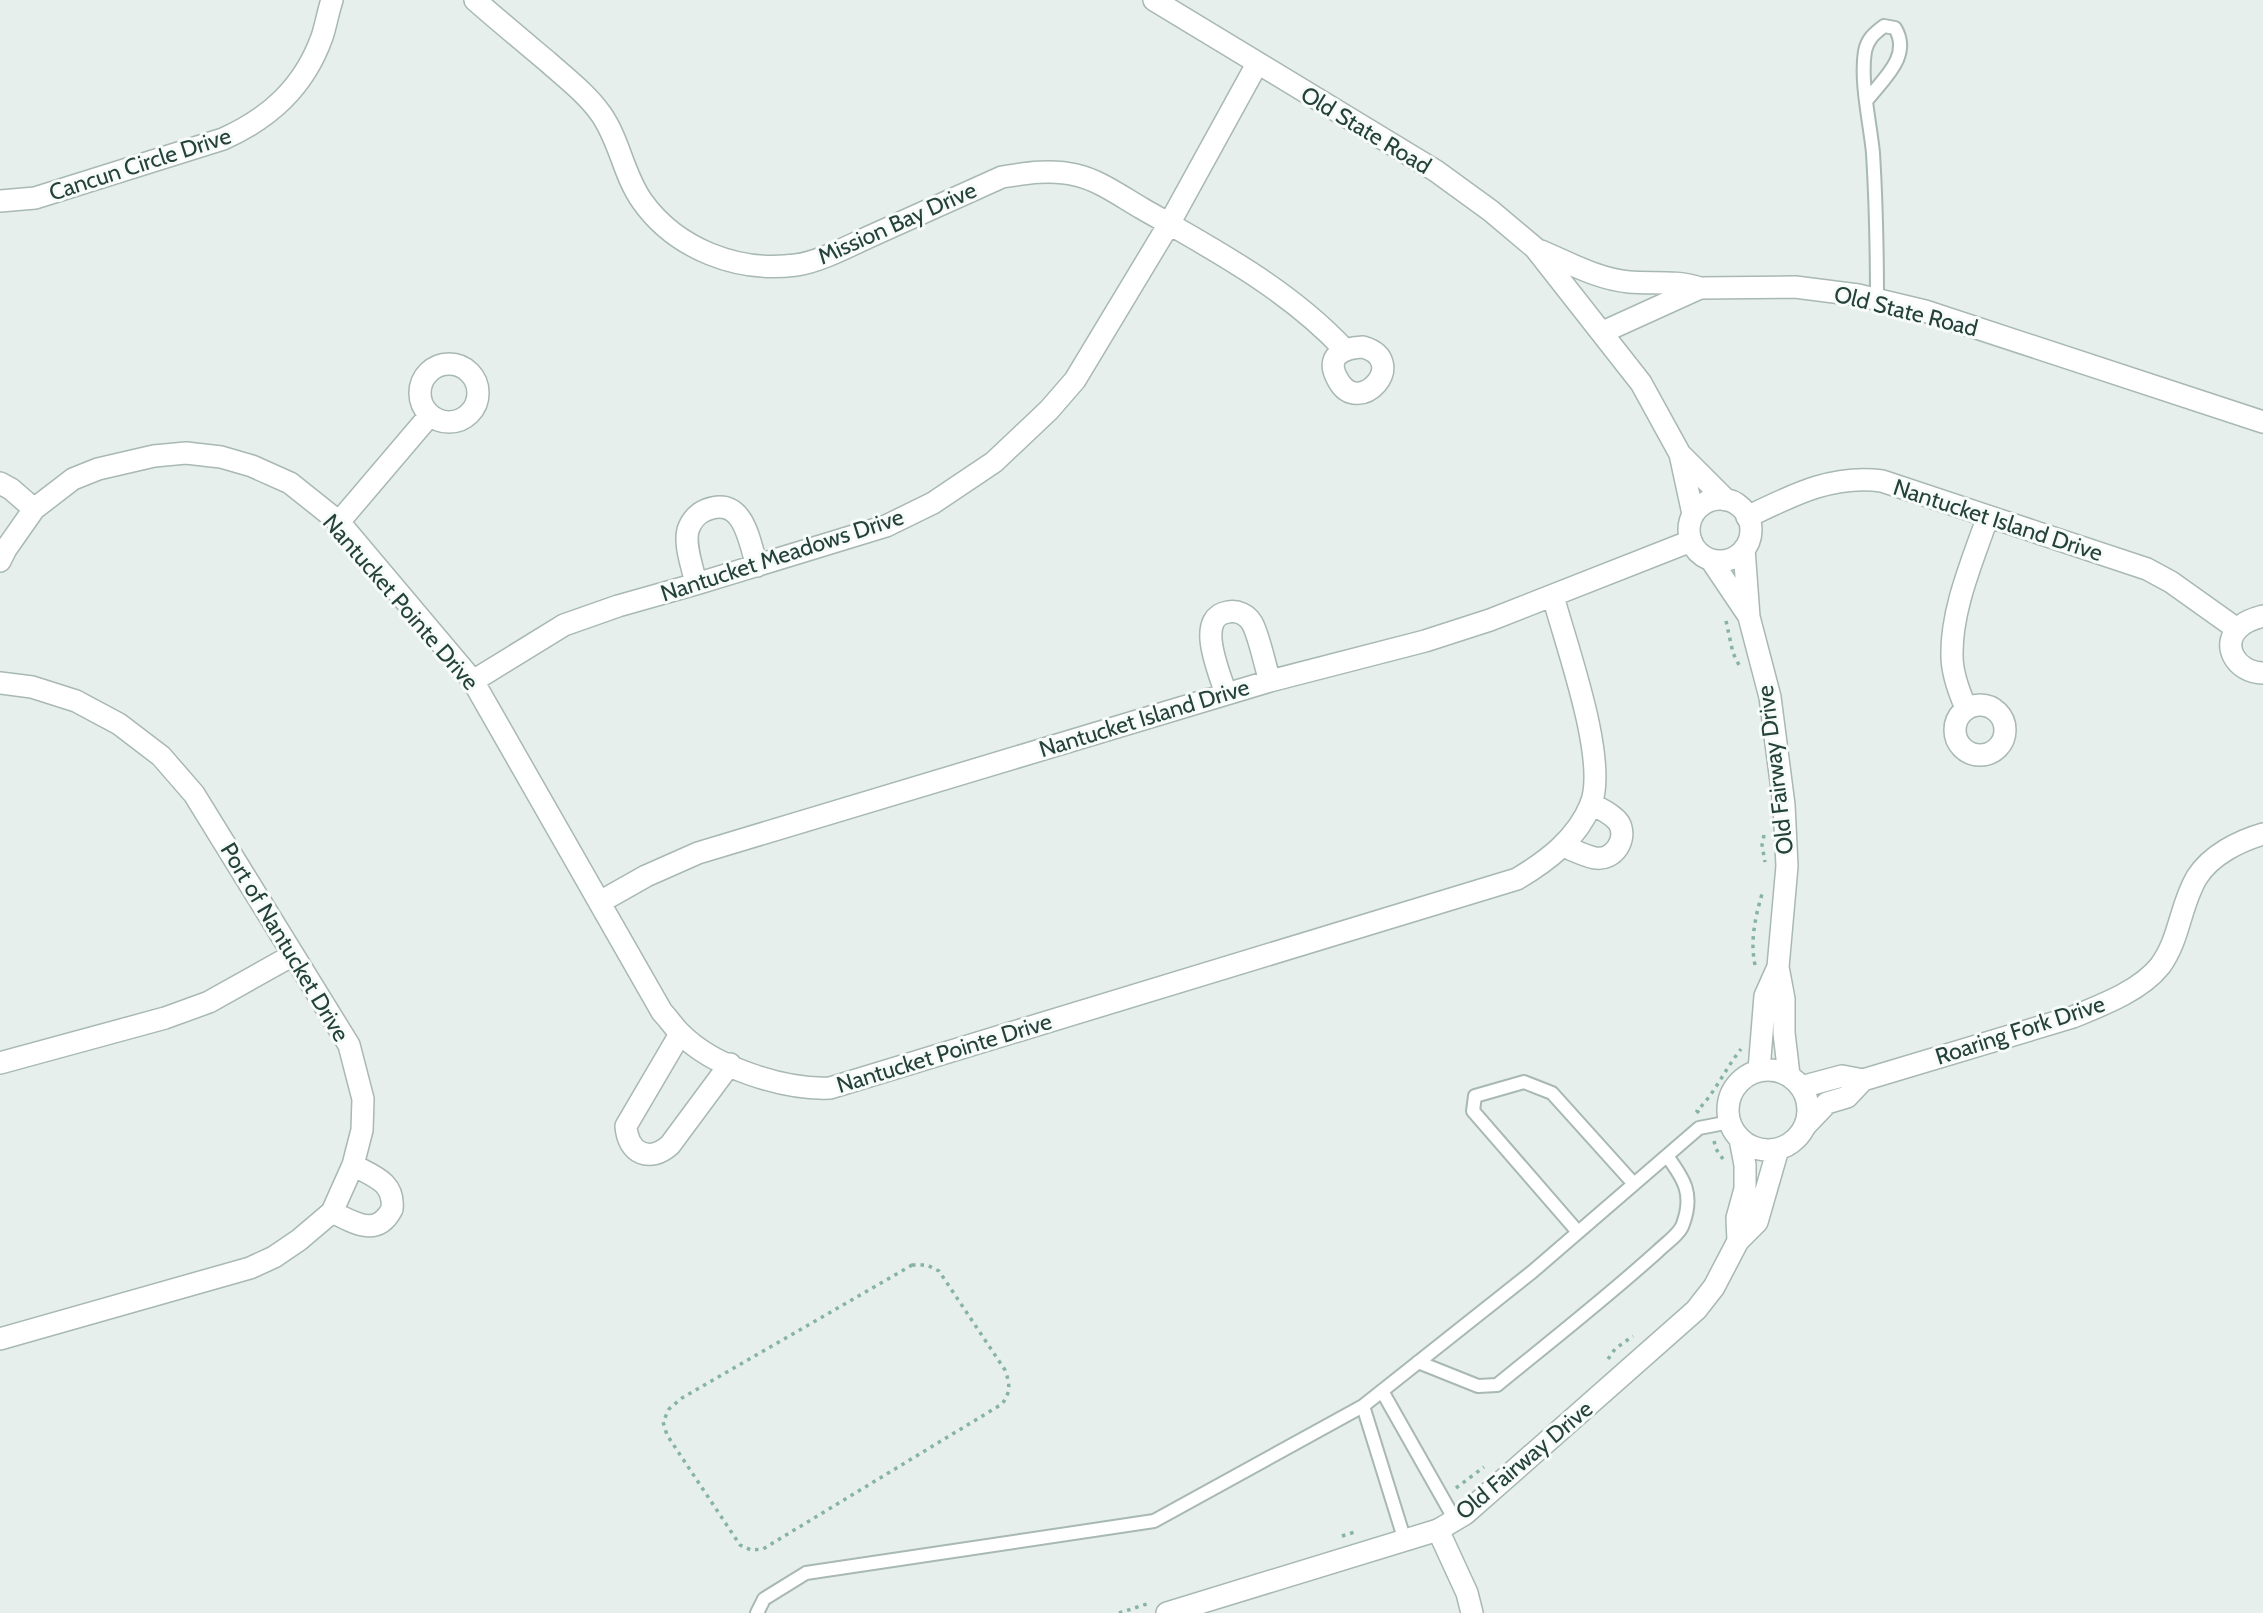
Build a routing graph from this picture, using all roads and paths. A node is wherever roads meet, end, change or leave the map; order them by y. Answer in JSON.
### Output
{"nodes":[{"id":1,"x":332,"y":0,"type":"edge"},
{"id":2,"x":475,"y":0,"type":"edge"},
{"id":3,"x":1154,"y":0,"type":"edge"},
{"id":4,"x":1257,"y":64,"type":"junction"},
{"id":5,"x":1867,"y":100,"type":"junction"},
{"id":6,"x":0,"y":201,"type":"edge"},
{"id":7,"x":1169,"y":224,"type":"junction"},
{"id":8,"x":1535,"y":248,"type":"junction"},
{"id":9,"x":1700,"y":288,"type":"junction"},
{"id":10,"x":1877,"y":300,"type":"junction"},
{"id":11,"x":1604,"y":332,"type":"junction"},
{"id":12,"x":1343,"y":349,"type":"dead end"},
{"id":13,"x":430,"y":415,"type":"dead end"},
{"id":14,"x":2263,"y":422,"type":"edge"},
{"id":15,"x":1680,"y":454,"type":"junction"},
{"id":16,"x":0,"y":483,"type":"edge"},
{"id":17,"x":1726,"y":500,"type":"junction"},
{"id":18,"x":34,"y":509,"type":"junction"},
{"id":19,"x":1693,"y":514,"type":"junction"},
{"id":20,"x":1988,"y":516,"type":"junction"},
{"id":21,"x":1747,"y":517,"type":"junction"},
{"id":22,"x":339,"y":522,"type":"junction"},
{"id":23,"x":1690,"y":541,"type":"junction"},
{"id":24,"x":1744,"y":549,"type":"junction"},
{"id":25,"x":2,"y":551,"type":"edge"},
{"id":26,"x":1711,"y":560,"type":"junction"},
{"id":27,"x":757,"y":566,"type":"junction"},
{"id":28,"x":696,"y":584,"type":"junction"},
{"id":29,"x":1553,"y":596,"type":"junction"},
{"id":30,"x":1724,"y":615,"type":"dead end"},
{"id":31,"x":2263,"y":616,"type":"edge"},
{"id":32,"x":1749,"y":617,"type":"junction"},
{"id":33,"x":2237,"y":629,"type":"junction"},
{"id":34,"x":1741,"y":671,"type":"dead end"},
{"id":35,"x":2263,"y":673,"type":"edge"},
{"id":36,"x":473,"y":681,"type":"junction"},
{"id":37,"x":1270,"y":681,"type":"junction"},
{"id":38,"x":0,"y":683,"type":"edge"},
{"id":39,"x":1226,"y":694,"type":"junction"},
{"id":40,"x":1966,"y":708,"type":"dead end"},
{"id":41,"x":1591,"y":803,"type":"junction"},
{"id":42,"x":1766,"y":829,"type":"dead end"},
{"id":43,"x":2263,"y":834,"type":"edge"},
{"id":44,"x":1563,"y":846,"type":"junction"},
{"id":45,"x":1766,"y":871,"type":"dead end"},
{"id":46,"x":1765,"y":887,"type":"dead end"},
{"id":47,"x":600,"y":902,"type":"junction"},
{"id":48,"x":293,"y":954,"type":"junction"},
{"id":49,"x":1778,"y":967,"type":"junction"},
{"id":50,"x":1757,"y":974,"type":"dead end"},
{"id":51,"x":680,"y":1034,"type":"junction"},
{"id":52,"x":1743,"y":1042,"type":"dead end"},
{"id":53,"x":0,"y":1063,"type":"edge"},
{"id":54,"x":730,"y":1065,"type":"junction"},
{"id":55,"x":1759,"y":1070,"type":"junction"},
{"id":56,"x":1863,"y":1080,"type":"junction"},
{"id":57,"x":1795,"y":1081,"type":"junction"},
{"id":58,"x":1708,"y":1126,"type":"junction"},
{"id":59,"x":1805,"y":1126,"type":"junction"},
{"id":60,"x":1735,"y":1131,"type":"junction"},
{"id":61,"x":1778,"y":1150,"type":"junction"},
{"id":62,"x":1667,"y":1156,"type":"junction"},
{"id":63,"x":353,"y":1165,"type":"junction"},
{"id":64,"x":1725,"y":1166,"type":"dead end"},
{"id":65,"x":1634,"y":1184,"type":"junction"},
{"id":66,"x":332,"y":1212,"type":"junction"},
{"id":67,"x":1578,"y":1232,"type":"junction"},
{"id":68,"x":1738,"y":1241,"type":"junction"},
{"id":69,"x":1637,"y":1333,"type":"dead end"},
{"id":70,"x":0,"y":1339,"type":"edge"},
{"id":71,"x":1607,"y":1360,"type":"dead end"},
{"id":72,"x":1418,"y":1362,"type":"junction"},
{"id":73,"x":1382,"y":1391,"type":"junction"},
{"id":74,"x":1363,"y":1406,"type":"junction"},
{"id":75,"x":1493,"y":1461,"type":"dead end"},
{"id":76,"x":879,"y":1480,"type":"joint"},
{"id":77,"x":1456,"y":1488,"type":"dead end"},
{"id":78,"x":1447,"y":1525,"type":"junction"},
{"id":79,"x":1405,"y":1541,"type":"junction"},
{"id":80,"x":757,"y":1613,"type":"edge"},
{"id":81,"x":1167,"y":1613,"type":"edge"},
{"id":82,"x":1472,"y":1613,"type":"edge"}],
"edges":[{"from":1,"to":6,"type":"street","name":"Cancun Circle Drive"},
{"from":2,"to":7,"type":"street","name":"Mission Bay Drive"},
{"from":3,"to":4,"type":"street","name":"Old State Road"},
{"from":4,"to":7,"type":"street","name":"Nantucket Meadows Drive"},
{"from":4,"to":8,"type":"street","name":"Old State Road"},
{"from":5,"to":5,"type":"lane"},
{"from":5,"to":10,"type":"lane"},
{"from":7,"to":12,"type":"street","name":"Mission Bay Drive"},
{"from":7,"to":27,"type":"street","name":"Nantucket Meadows Drive"},
{"from":8,"to":9,"type":"street"},
{"from":8,"to":11,"type":"street","name":"Old State Road"},
{"from":9,"to":10,"type":"street","name":"Old State Road"},
{"from":9,"to":11,"type":"street","name":"Old State Road"},
{"from":10,"to":14,"type":"street","name":"Old State Road"},
{"from":11,"to":15,"type":"street"},
{"from":13,"to":22,"type":"street"},
{"from":15,"to":17,"type":"street"},
{"from":15,"to":19,"type":"street"},
{"from":16,"to":18,"type":"street"},
{"from":17,"to":19,"type":"street"},
{"from":17,"to":21,"type":"street"},
{"from":18,"to":22,"type":"street","name":"Nantucket Pointe Drive"},
{"from":18,"to":25,"type":"street","name":"Nantucket Pointe Drive"},
{"from":19,"to":23,"type":"street"},
{"from":20,"to":21,"type":"street","name":"Nantucket Island Drive"},
{"from":20,"to":33,"type":"street","name":"Nantucket Island Drive"},
{"from":20,"to":40,"type":"street"},
{"from":21,"to":24,"type":"street"},
{"from":22,"to":36,"type":"street","name":"Nantucket Pointe Drive"},
{"from":23,"to":26,"type":"street"},
{"from":23,"to":29,"type":"street","name":"Nantucket Island Drive"},
{"from":24,"to":26,"type":"street"},
{"from":24,"to":32,"type":"street","name":"Old Fairway Drive"},
{"from":26,"to":32,"type":"street","name":"Old Fairway Drive"},
{"from":27,"to":28,"type":"street","name":"Nantucket Meadows Drive"},
{"from":27,"to":28,"type":"street"},
{"from":28,"to":36,"type":"street","name":"Nantucket Meadows Drive"},
{"from":29,"to":37,"type":"street","name":"Nantucket Island Drive"},
{"from":29,"to":41,"type":"street","name":"Nantucket Pointe Drive"},
{"from":30,"to":34,"type":"path"},
{"from":31,"to":33,"type":"street"},
{"from":32,"to":49,"type":"street","name":"Old Fairway Drive"},
{"from":33,"to":35,"type":"street"},
{"from":36,"to":47,"type":"street","name":"Nantucket Pointe Drive"},
{"from":37,"to":39,"type":"street","name":"Nantucket Island Drive"},
{"from":37,"to":39,"type":"street"},
{"from":38,"to":48,"type":"street","name":"Port of Nantucket Drive"},
{"from":39,"to":47,"type":"street","name":"Nantucket Island Drive"},
{"from":41,"to":44,"type":"street","name":"Nantucket Pointe Drive"},
{"from":41,"to":44,"type":"street"},
{"from":42,"to":45,"type":"path"},
{"from":43,"to":56,"type":"street","name":"Roaring Fork Drive"},
{"from":44,"to":54,"type":"street","name":"Nantucket Pointe Drive"},
{"from":46,"to":50,"type":"path"},
{"from":47,"to":51,"type":"street","name":"Nantucket Pointe Drive"},
{"from":48,"to":53,"type":"street"},
{"from":48,"to":63,"type":"street","name":"Port of Nantucket Drive"},
{"from":49,"to":55,"type":"street","name":"Old Fairway Drive"},
{"from":49,"to":57,"type":"street","name":"Old Fairway Drive"},
{"from":51,"to":54,"type":"street","name":"Nantucket Pointe Drive"},
{"from":51,"to":54,"type":"street"},
{"from":52,"to":58,"type":"path"},
{"from":55,"to":57,"type":"street"},
{"from":55,"to":60,"type":"street"},
{"from":56,"to":57,"type":"street","name":"Roaring Fork Drive"},
{"from":56,"to":59,"type":"street","name":"Roaring Fork Drive"},
{"from":57,"to":59,"type":"street"},
{"from":58,"to":60,"type":"lane"},
{"from":58,"to":62,"type":"lane"},
{"from":58,"to":64,"type":"path"},
{"from":59,"to":61,"type":"street"},
{"from":60,"to":61,"type":"street"},
{"from":60,"to":68,"type":"street","name":"Old Fairway Drive"},
{"from":61,"to":68,"type":"street","name":"Old Fairway Drive"},
{"from":62,"to":65,"type":"lane"},
{"from":62,"to":72,"type":"lane"},
{"from":63,"to":66,"type":"street","name":"Port of Nantucket Drive"},
{"from":63,"to":66,"type":"street"},
{"from":65,"to":67,"type":"lane"},
{"from":65,"to":67,"type":"lane"},
{"from":66,"to":70,"type":"street","name":"Port of Nantucket Drive"},
{"from":67,"to":72,"type":"lane"},
{"from":68,"to":78,"type":"street","name":"Old Fairway Drive"},
{"from":69,"to":71,"type":"path"},
{"from":72,"to":73,"type":"lane"},
{"from":73,"to":74,"type":"lane"},
{"from":73,"to":78,"type":"lane"},
{"from":74,"to":79,"type":"lane"},
{"from":74,"to":80,"type":"lane"},
{"from":75,"to":77,"type":"path"},
{"from":76,"to":76,"type":"path"},
{"from":78,"to":79,"type":"street","name":"Old Fairway Drive"},
{"from":78,"to":82,"type":"street"},
{"from":79,"to":81,"type":"street","name":"Old Fairway Drive"}]}
